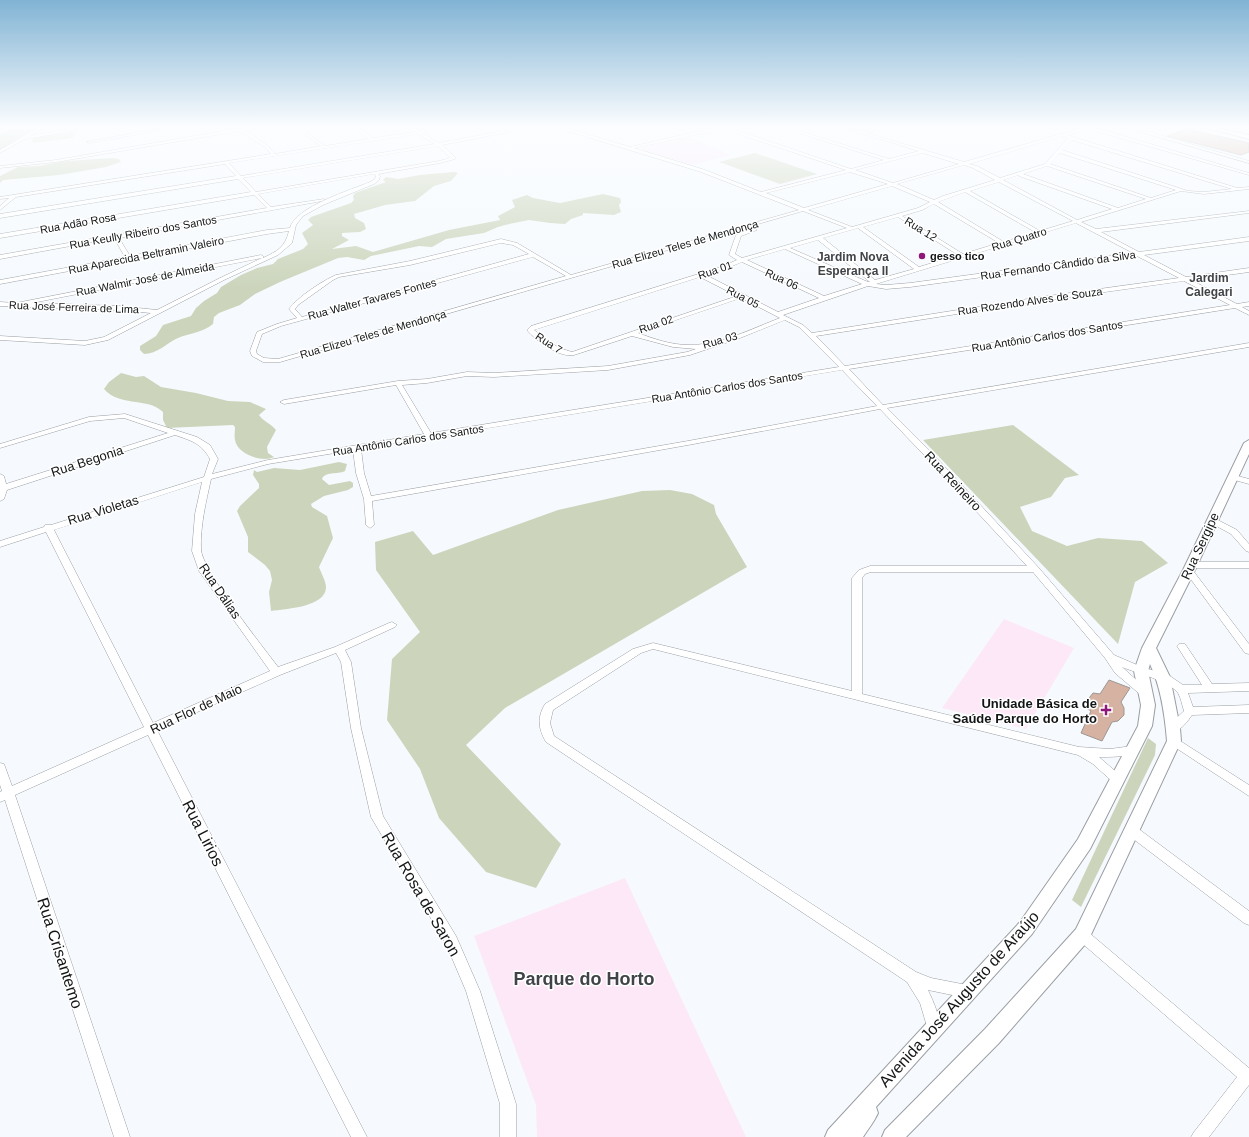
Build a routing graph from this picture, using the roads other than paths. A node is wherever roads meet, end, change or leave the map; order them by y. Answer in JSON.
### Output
{"nodes":[{"id":1,"x":117,"y":180,"type":"edge"},
{"id":2,"x":227,"y":180,"type":"edge"},
{"id":3,"x":242,"y":180,"type":"edge"},
{"id":4,"x":333,"y":180,"type":"edge"},
{"id":5,"x":377,"y":180,"type":"edge"},
{"id":6,"x":727,"y":180,"type":"edge"},
{"id":7,"x":812,"y":180,"type":"edge"},
{"id":8,"x":880,"y":180,"type":"edge"},
{"id":9,"x":906,"y":180,"type":"edge"},
{"id":10,"x":1004,"y":180,"type":"edge"},
{"id":11,"x":1035,"y":180,"type":"edge"},
{"id":12,"x":1093,"y":180,"type":"edge"},
{"id":13,"x":1150,"y":180,"type":"edge"},
{"id":14,"x":1209,"y":180,"type":"edge"},
{"id":15,"x":1001,"y":181,"type":"junction"},
{"id":16,"x":892,"y":184,"type":"junction"},
{"id":17,"x":1249,"y":188,"type":"edge"},
{"id":18,"x":1238,"y":189,"type":"junction"},
{"id":19,"x":1181,"y":190,"type":"junction"},
{"id":20,"x":968,"y":191,"type":"junction"},
{"id":21,"x":256,"y":193,"type":"junction"},
{"id":22,"x":762,"y":193,"type":"junction"},
{"id":23,"x":15,"y":196,"type":"junction"},
{"id":24,"x":0,"y":198,"type":"edge"},
{"id":25,"x":332,"y":199,"type":"junction"},
{"id":26,"x":1150,"y":199,"type":"junction"},
{"id":27,"x":934,"y":202,"type":"junction"},
{"id":28,"x":286,"y":207,"type":"junction"},
{"id":29,"x":0,"y":208,"type":"edge"},
{"id":30,"x":803,"y":209,"type":"junction"},
{"id":31,"x":1117,"y":209,"type":"junction"},
{"id":32,"x":271,"y":210,"type":"junction"},
{"id":33,"x":306,"y":211,"type":"junction"},
{"id":34,"x":1249,"y":212,"type":"edge"},
{"id":35,"x":813,"y":213,"type":"junction"},
{"id":36,"x":898,"y":215,"type":"junction"},
{"id":37,"x":0,"y":216,"type":"edge"},
{"id":38,"x":1077,"y":221,"type":"junction"},
{"id":39,"x":858,"y":226,"type":"junction"},
{"id":40,"x":851,"y":228,"type":"junction"},
{"id":41,"x":292,"y":229,"type":"junction"},
{"id":42,"x":1096,"y":231,"type":"junction"},
{"id":43,"x":1039,"y":232,"type":"junction"},
{"id":44,"x":0,"y":236,"type":"edge"},
{"id":45,"x":116,"y":237,"type":"junction"},
{"id":46,"x":818,"y":237,"type":"junction"},
{"id":47,"x":1249,"y":239,"type":"edge"},
{"id":48,"x":1002,"y":243,"type":"junction"},
{"id":49,"x":784,"y":247,"type":"junction"},
{"id":50,"x":276,"y":254,"type":"junction"},
{"id":51,"x":1139,"y":254,"type":"junction"},
{"id":52,"x":533,"y":255,"type":"junction"},
{"id":53,"x":963,"y":256,"type":"junction"},
{"id":54,"x":0,"y":257,"type":"edge"},
{"id":55,"x":128,"y":258,"type":"junction"},
{"id":56,"x":741,"y":260,"type":"junction"},
{"id":57,"x":226,"y":264,"type":"junction"},
{"id":58,"x":918,"y":269,"type":"junction"},
{"id":59,"x":1249,"y":270,"type":"edge"},
{"id":60,"x":238,"y":271,"type":"junction"},
{"id":61,"x":701,"y":275,"type":"junction"},
{"id":62,"x":571,"y":277,"type":"junction"},
{"id":63,"x":1185,"y":279,"type":"junction"},
{"id":64,"x":0,"y":282,"type":"edge"},
{"id":65,"x":874,"y":282,"type":"junction"},
{"id":66,"x":867,"y":284,"type":"junction"},
{"id":67,"x":63,"y":295,"type":"junction"},
{"id":68,"x":741,"y":296,"type":"junction"},
{"id":69,"x":823,"y":298,"type":"junction"},
{"id":70,"x":0,"y":304,"type":"edge"},
{"id":71,"x":1249,"y":304,"type":"edge"},
{"id":72,"x":14,"y":305,"type":"junction"},
{"id":73,"x":1236,"y":306,"type":"junction"},
{"id":74,"x":59,"y":307,"type":"junction"},
{"id":75,"x":158,"y":312,"type":"junction"},
{"id":76,"x":1249,"y":313,"type":"edge"},
{"id":77,"x":782,"y":316,"type":"junction"},
{"id":78,"x":300,"y":318,"type":"junction"},
{"id":79,"x":533,"y":327,"type":"joint"},
{"id":80,"x":630,"y":333,"type":"junction"},
{"id":81,"x":811,"y":334,"type":"junction"},
{"id":82,"x":0,"y":338,"type":"edge"},
{"id":83,"x":712,"y":345,"type":"junction"},
{"id":84,"x":1249,"y":345,"type":"edge"},
{"id":85,"x":572,"y":354,"type":"joint"},
{"id":86,"x":278,"y":361,"type":"joint"},
{"id":87,"x":844,"y":368,"type":"junction"},
{"id":88,"x":398,"y":382,"type":"junction"},
{"id":89,"x":284,"y":402,"type":"dead end"},
{"id":90,"x":882,"y":407,"type":"junction"},
{"id":91,"x":175,"y":433,"type":"junction"},
{"id":92,"x":429,"y":436,"type":"junction"},
{"id":93,"x":1249,"y":443,"type":"edge"},
{"id":94,"x":0,"y":446,"type":"edge"},
{"id":95,"x":357,"y":448,"type":"junction"},
{"id":96,"x":1245,"y":459,"type":"edge"},
{"id":97,"x":0,"y":476,"type":"edge"},
{"id":98,"x":1234,"y":477,"type":"junction"},
{"id":99,"x":207,"y":478,"type":"junction"},
{"id":100,"x":1249,"y":482,"type":"edge"},
{"id":101,"x":2,"y":489,"type":"edge"},
{"id":102,"x":0,"y":499,"type":"edge"},
{"id":103,"x":368,"y":499,"type":"junction"},
{"id":104,"x":1212,"y":520,"type":"junction"},
{"id":105,"x":370,"y":525,"type":"dead end"},
{"id":106,"x":48,"y":528,"type":"junction"},
{"id":107,"x":0,"y":544,"type":"edge"},
{"id":108,"x":1249,"y":549,"type":"edge"},
{"id":109,"x":1249,"y":565,"type":"edge"},
{"id":110,"x":1190,"y":568,"type":"junction"},
{"id":111,"x":1035,"y":569,"type":"junction"},
{"id":112,"x":392,"y":625,"type":"dead end"},
{"id":113,"x":1182,"y":646,"type":"dead end"},
{"id":114,"x":1149,"y":648,"type":"junction"},
{"id":115,"x":339,"y":649,"type":"junction"},
{"id":116,"x":1249,"y":651,"type":"edge"},
{"id":117,"x":1109,"y":656,"type":"junction"},
{"id":118,"x":1141,"y":671,"type":"junction"},
{"id":119,"x":276,"y":672,"type":"junction"},
{"id":120,"x":1163,"y":677,"type":"junction"},
{"id":121,"x":1249,"y":687,"type":"edge"},
{"id":122,"x":1210,"y":688,"type":"junction"},
{"id":123,"x":1181,"y":689,"type":"junction"},
{"id":124,"x":1147,"y":694,"type":"junction"},
{"id":125,"x":857,"y":696,"type":"junction"},
{"id":126,"x":1249,"y":708,"type":"edge"},
{"id":127,"x":1189,"y":711,"type":"junction"},
{"id":128,"x":150,"y":730,"type":"junction"},
{"id":129,"x":1173,"y":734,"type":"junction"},
{"id":130,"x":1132,"y":750,"type":"junction"},
{"id":131,"x":1079,"y":751,"type":"junction"},
{"id":132,"x":0,"y":767,"type":"edge"},
{"id":133,"x":1118,"y":780,"type":"junction"},
{"id":134,"x":1249,"y":791,"type":"edge"},
{"id":135,"x":4,"y":795,"type":"edge"},
{"id":136,"x":1132,"y":831,"type":"junction"},
{"id":137,"x":1249,"y":919,"type":"edge"},
{"id":138,"x":1082,"y":935,"type":"junction"},
{"id":139,"x":911,"y":977,"type":"junction"},
{"id":140,"x":967,"y":992,"type":"junction"},
{"id":141,"x":934,"y":1028,"type":"junction"},
{"id":142,"x":1248,"y":1077,"type":"edge"},
{"id":143,"x":848,"y":1133,"type":"edge"},
{"id":144,"x":122,"y":1137,"type":"edge"},
{"id":145,"x":359,"y":1137,"type":"edge"},
{"id":146,"x":508,"y":1137,"type":"edge"},
{"id":147,"x":892,"y":1137,"type":"edge"},
{"id":148,"x":1199,"y":1137,"type":"edge"}],
"edges":[{"from":1,"to":23,"type":"street"},
{"from":2,"to":37,"type":"street"},
{"from":3,"to":21,"type":"street"},
{"from":4,"to":21,"type":"street","name":"Rua Adão Rosa"},
{"from":5,"to":25,"type":"street"},
{"from":6,"to":22,"type":"street"},
{"from":7,"to":22,"type":"street"},
{"from":8,"to":16,"type":"street"},
{"from":9,"to":16,"type":"street","name":"Rua Elizeu Teles de Mendonça"},
{"from":10,"to":15,"type":"street","name":"Rua 01"},
{"from":11,"to":31,"type":"street"},
{"from":12,"to":26,"type":"street"},
{"from":13,"to":19,"type":"street"},
{"from":14,"to":18,"type":"street"},
{"from":15,"to":20,"type":"street","name":"Rua 01"},
{"from":15,"to":38,"type":"street"},
{"from":16,"to":27,"type":"street"},
{"from":16,"to":30,"type":"street","name":"Rua Elizeu Teles de Mendonça"},
{"from":17,"to":18,"type":"street"},
{"from":18,"to":19,"type":"street"},
{"from":19,"to":26,"type":"street","name":"Rua Quatro"},
{"from":20,"to":27,"type":"street","name":"Rua 01"},
{"from":20,"to":43,"type":"street"},
{"from":21,"to":32,"type":"street"},
{"from":21,"to":44,"type":"street","name":"Rua Adão Rosa"},
{"from":22,"to":30,"type":"street"},
{"from":23,"to":24,"type":"street"},
{"from":23,"to":29,"type":"street"},
{"from":25,"to":28,"type":"street","name":"Rua Keully Ribeiro dos Santos"},
{"from":25,"to":33,"type":"street"},
{"from":26,"to":31,"type":"street","name":"Rua Quatro"},
{"from":27,"to":36,"type":"street","name":"Rua 01"},
{"from":27,"to":48,"type":"street"},
{"from":28,"to":32,"type":"street","name":"Rua Keully Ribeiro dos Santos"},
{"from":28,"to":33,"type":"street","name":"Rua Keully Ribeiro dos Santos"},
{"from":30,"to":35,"type":"street"},
{"from":30,"to":62,"type":"street","name":"Rua Elizeu Teles de Mendonça"},
{"from":31,"to":38,"type":"street","name":"Rua Quatro"},
{"from":32,"to":45,"type":"street","name":"Rua Keully Ribeiro dos Santos"},
{"from":33,"to":41,"type":"street"},
{"from":34,"to":42,"type":"street"},
{"from":35,"to":40,"type":"street"},
{"from":35,"to":56,"type":"street"},
{"from":36,"to":39,"type":"street","name":"Rua 01"},
{"from":36,"to":53,"type":"street","name":"Rua 12"},
{"from":38,"to":42,"type":"street"},
{"from":38,"to":43,"type":"street","name":"Rua Quatro"},
{"from":39,"to":40,"type":"street","name":"Rua 01"},
{"from":39,"to":58,"type":"street"},
{"from":40,"to":46,"type":"street","name":"Rua 01"},
{"from":41,"to":50,"type":"street"},
{"from":41,"to":55,"type":"street","name":"Rua Aparecida Beltramin Valeiro"},
{"from":42,"to":51,"type":"street"},
{"from":43,"to":48,"type":"street","name":"Rua Quatro"},
{"from":45,"to":54,"type":"street","name":"Rua Keully Ribeiro dos Santos"},
{"from":45,"to":55,"type":"street"},
{"from":46,"to":49,"type":"street","name":"Rua 01"},
{"from":46,"to":65,"type":"street"},
{"from":47,"to":51,"type":"street","name":"Rua Fernando Cândido da Silva"},
{"from":48,"to":53,"type":"street","name":"Rua Quatro"},
{"from":49,"to":56,"type":"street","name":"Rua 01"},
{"from":49,"to":66,"type":"street"},
{"from":50,"to":57,"type":"street","name":"Rua Walmir José de Almeida"},
{"from":50,"to":60,"type":"street"},
{"from":51,"to":63,"type":"street"},
{"from":51,"to":66,"type":"street","name":"Rua Fernando Cândido da Silva"},
{"from":52,"to":62,"type":"street"},
{"from":52,"to":78,"type":"street","name":"Rua Walter Tavares Fontes"},
{"from":52,"to":78,"type":"street"},
{"from":53,"to":58,"type":"street","name":"Rua Quatro"},
{"from":55,"to":64,"type":"street","name":"Rua Aparecida Beltramin Valeiro"},
{"from":56,"to":61,"type":"street","name":"Rua 01"},
{"from":56,"to":69,"type":"street","name":"Rua 06"},
{"from":57,"to":60,"type":"street","name":"Rua Walmir José de Almeida"},
{"from":57,"to":67,"type":"street","name":"Rua Walmir José de Almeida"},
{"from":58,"to":65,"type":"street","name":"Rua Quatro"},
{"from":59,"to":63,"type":"street","name":"Rua Rozendo Alves de Souza"},
{"from":60,"to":75,"type":"street"},
{"from":61,"to":68,"type":"street","name":"Rua 05"},
{"from":61,"to":79,"type":"street","name":"Rua 01"},
{"from":62,"to":86,"type":"street","name":"Rua Elizeu Teles de Mendonça"},
{"from":63,"to":73,"type":"street"},
{"from":63,"to":81,"type":"street","name":"Rua Rozendo Alves de Souza"},
{"from":65,"to":66,"type":"street","name":"Rua Quatro"},
{"from":66,"to":69,"type":"street","name":"Rua Quatro"},
{"from":67,"to":72,"type":"street","name":"Rua Walmir José de Almeida"},
{"from":67,"to":74,"type":"street","name":"Rua Walmir José de Almeida"},
{"from":68,"to":77,"type":"street","name":"Rua 05"},
{"from":68,"to":80,"type":"street","name":"Rua 02"},
{"from":69,"to":77,"type":"street","name":"Rua Quatro"},
{"from":70,"to":72,"type":"street","name":"Rua José Ferreira de Lima"},
{"from":71,"to":73,"type":"street","name":"Rua Antônio Carlos dos Santos"},
{"from":72,"to":74,"type":"street","name":"Rua José Ferreira de Lima"},
{"from":73,"to":76,"type":"street"},
{"from":73,"to":87,"type":"street","name":"Rua Antônio Carlos dos Santos"},
{"from":74,"to":75,"type":"street","name":"Rua José Ferreira de Lima"},
{"from":75,"to":82,"type":"street"},
{"from":77,"to":81,"type":"street","name":"Rua Reineiro"},
{"from":77,"to":83,"type":"street","name":"Rua 03"},
{"from":78,"to":86,"type":"street","name":"Rua Walter Tavares Fontes"},
{"from":79,"to":85,"type":"street","name":"Rua 7"},
{"from":80,"to":83,"type":"street","name":"Rua 03"},
{"from":80,"to":85,"type":"street","name":"Rua 02"},
{"from":81,"to":87,"type":"street","name":"Rua Reineiro"},
{"from":83,"to":88,"type":"street"},
{"from":84,"to":90,"type":"street"},
{"from":87,"to":90,"type":"street","name":"Rua Reineiro"},
{"from":87,"to":92,"type":"street","name":"Rua Antônio Carlos dos Santos"},
{"from":88,"to":89,"type":"street"},
{"from":88,"to":92,"type":"street"},
{"from":90,"to":103,"type":"street"},
{"from":90,"to":111,"type":"street","name":"Rua Reineiro"},
{"from":91,"to":94,"type":"street","name":"Rua Dálias"},
{"from":91,"to":99,"type":"street","name":"Rua Dálias"},
{"from":91,"to":101,"type":"street","name":"Rua Begonia"},
{"from":92,"to":95,"type":"street","name":"Rua Antônio Carlos dos Santos"},
{"from":93,"to":96,"type":"street","name":"Rua Sergipe"},
{"from":95,"to":99,"type":"street","name":"Rua Antônio Carlos dos Santos"},
{"from":95,"to":103,"type":"street"},
{"from":96,"to":98,"type":"street","name":"Rua Sergipe"},
{"from":97,"to":101,"type":"street"},
{"from":98,"to":100,"type":"street"},
{"from":98,"to":104,"type":"street","name":"Rua Sergipe"},
{"from":99,"to":106,"type":"street","name":"Rua Violetas"},
{"from":99,"to":119,"type":"street","name":"Rua Dálias"},
{"from":101,"to":102,"type":"street"},
{"from":103,"to":105,"type":"street"},
{"from":104,"to":108,"type":"street"},
{"from":104,"to":110,"type":"street","name":"Rua Sergipe"},
{"from":106,"to":107,"type":"street","name":"Rua Violetas"},
{"from":106,"to":128,"type":"street","name":"Rua Lirios"},
{"from":109,"to":110,"type":"street"},
{"from":110,"to":114,"type":"street","name":"Rua Sergipe"},
{"from":110,"to":116,"type":"street"},
{"from":111,"to":117,"type":"street","name":"Rua Reineiro"},
{"from":111,"to":125,"type":"street"},
{"from":112,"to":115,"type":"street","name":"Rua Flor de Maio"},
{"from":113,"to":122,"type":"street"},
{"from":114,"to":118,"type":"street"},
{"from":114,"to":120,"type":"street"},
{"from":115,"to":119,"type":"street","name":"Rua Flor de Maio"},
{"from":115,"to":146,"type":"street","name":"Rua Rosa de Saron"},
{"from":117,"to":118,"type":"street","name":"Rua Reineiro"},
{"from":117,"to":124,"type":"street","name":"Rua Reineiro"},
{"from":118,"to":120,"type":"street","name":"Rua Reineiro"},
{"from":118,"to":124,"type":"street","name":"Avenida José Augusto de Araújo"},
{"from":119,"to":128,"type":"street","name":"Rua Flor de Maio"},
{"from":120,"to":123,"type":"street","name":"Rua Reineiro"},
{"from":120,"to":129,"type":"street"},
{"from":121,"to":122,"type":"street"},
{"from":122,"to":123,"type":"street"},
{"from":123,"to":127,"type":"street"},
{"from":124,"to":130,"type":"street","name":"Avenida José Augusto de Araújo"},
{"from":125,"to":131,"type":"street"},
{"from":125,"to":139,"type":"street"},
{"from":126,"to":127,"type":"street"},
{"from":127,"to":129,"type":"street"},
{"from":128,"to":135,"type":"street","name":"Rua Flor de Maio"},
{"from":128,"to":145,"type":"street","name":"Rua Lirios"},
{"from":129,"to":134,"type":"street"},
{"from":129,"to":136,"type":"street"},
{"from":130,"to":131,"type":"street"},
{"from":130,"to":133,"type":"street","name":"Avenida José Augusto de Araújo"},
{"from":131,"to":133,"type":"street"},
{"from":132,"to":135,"type":"street","name":"Rua Crisantemo"},
{"from":133,"to":140,"type":"street","name":"Avenida José Augusto de Araújo"},
{"from":135,"to":144,"type":"street","name":"Rua Crisantemo"},
{"from":136,"to":137,"type":"street"},
{"from":136,"to":138,"type":"street"},
{"from":138,"to":142,"type":"street"},
{"from":138,"to":147,"type":"street"},
{"from":139,"to":140,"type":"street"},
{"from":139,"to":141,"type":"street"},
{"from":140,"to":141,"type":"street","name":"Avenida José Augusto de Araújo"},
{"from":141,"to":143,"type":"street","name":"Avenida José Augusto de Araújo"},
{"from":142,"to":148,"type":"street"}]}
